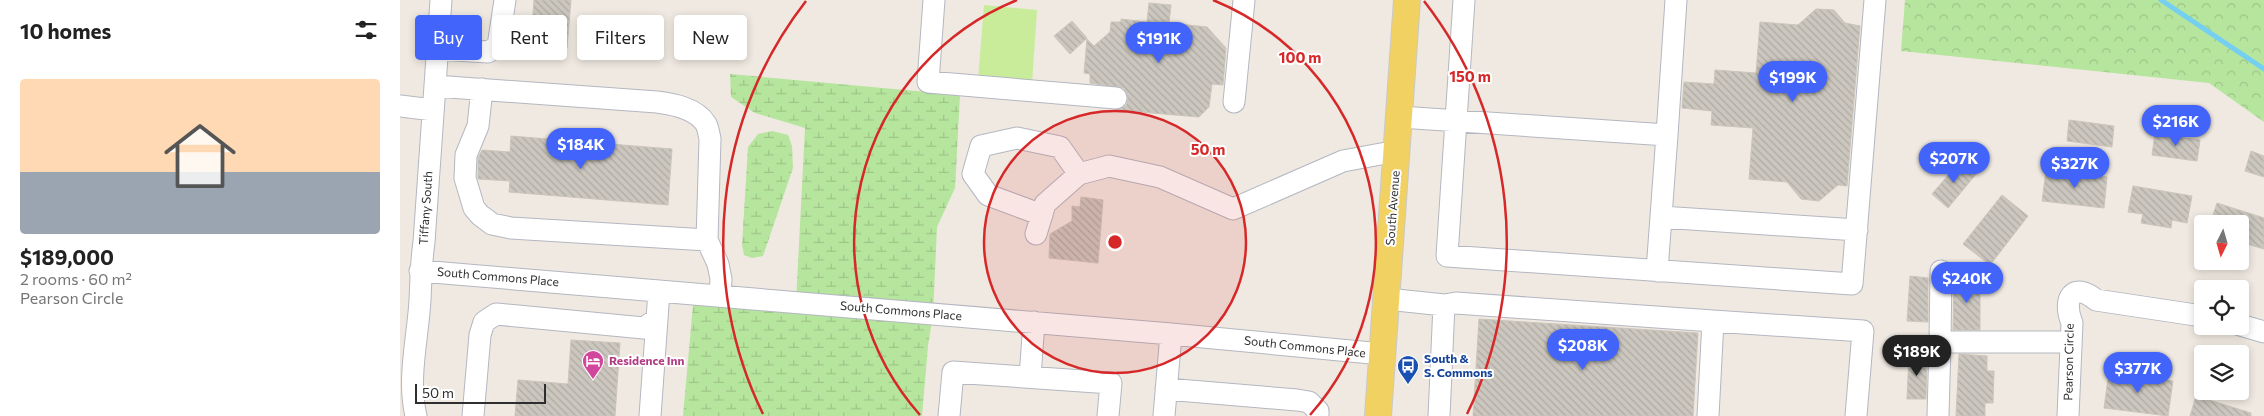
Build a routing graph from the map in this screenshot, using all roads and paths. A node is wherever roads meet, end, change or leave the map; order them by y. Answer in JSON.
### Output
{"nodes":[{"id":1,"x":441,"y":0,"type":"edge"},
{"id":2,"x":505,"y":0,"type":"edge"},
{"id":3,"x":934,"y":0,"type":"edge"},
{"id":4,"x":1244,"y":0,"type":"edge"},
{"id":5,"x":1407,"y":0,"type":"edge"},
{"id":6,"x":1464,"y":0,"type":"edge"},
{"id":7,"x":1676,"y":0,"type":"edge"},
{"id":8,"x":1875,"y":0,"type":"edge"},
{"id":9,"x":440,"y":15,"type":"edge"},
{"id":10,"x":482,"y":52,"type":"edge"},
{"id":11,"x":436,"y":60,"type":"edge"},
{"id":12,"x":435,"y":86,"type":"junction"},
{"id":13,"x":482,"y":89,"type":"junction"},
{"id":14,"x":1116,"y":98,"type":"dead end"},
{"id":15,"x":1234,"y":102,"type":"dead end"},
{"id":16,"x":400,"y":106,"type":"edge"},
{"id":17,"x":433,"y":110,"type":"junction"},
{"id":18,"x":1400,"y":117,"type":"junction"},
{"id":19,"x":1456,"y":122,"type":"junction"},
{"id":20,"x":1667,"y":135,"type":"junction"},
{"id":21,"x":1397,"y":152,"type":"junction"},
{"id":22,"x":1079,"y":174,"type":"junction"},
{"id":23,"x":1661,"y":216,"type":"junction"},
{"id":24,"x":1856,"y":230,"type":"junction"},
{"id":25,"x":707,"y":240,"type":"junction"},
{"id":26,"x":420,"y":271,"type":"junction"},
{"id":27,"x":1657,"y":271,"type":"junction"},
{"id":28,"x":1941,"y":271,"type":"dead end"},
{"id":29,"x":660,"y":291,"type":"junction"},
{"id":30,"x":720,"y":296,"type":"junction"},
{"id":31,"x":1387,"y":299,"type":"junction"},
{"id":32,"x":1444,"y":304,"type":"junction"},
{"id":33,"x":2194,"y":315,"type":"edge"},
{"id":34,"x":657,"y":319,"type":"junction"},
{"id":35,"x":1713,"y":321,"type":"junction"},
{"id":36,"x":1034,"y":322,"type":"junction"},
{"id":37,"x":2249,"y":328,"type":"edge"},
{"id":38,"x":2264,"y":332,"type":"edge"},
{"id":39,"x":1171,"y":334,"type":"junction"},
{"id":40,"x":1940,"y":342,"type":"junction"},
{"id":41,"x":2070,"y":342,"type":"junction"},
{"id":42,"x":1382,"y":354,"type":"junction"},
{"id":43,"x":408,"y":359,"type":"edge"},
{"id":44,"x":1030,"y":377,"type":"junction"},
{"id":45,"x":1166,"y":389,"type":"junction"},
{"id":46,"x":416,"y":416,"type":"edge"},
{"id":47,"x":473,"y":416,"type":"edge"},
{"id":48,"x":650,"y":416,"type":"edge"},
{"id":49,"x":949,"y":416,"type":"edge"},
{"id":50,"x":1108,"y":416,"type":"edge"},
{"id":51,"x":1164,"y":416,"type":"edge"},
{"id":52,"x":1318,"y":416,"type":"edge"},
{"id":53,"x":1378,"y":416,"type":"edge"},
{"id":54,"x":1439,"y":416,"type":"edge"},
{"id":55,"x":1708,"y":416,"type":"edge"},
{"id":56,"x":1856,"y":416,"type":"edge"},
{"id":57,"x":1938,"y":416,"type":"edge"},
{"id":58,"x":2068,"y":416,"type":"edge"}],
"edges":[{"from":1,"to":9,"type":"street","name":"Tiffany South"},
{"from":2,"to":10,"type":"street"},
{"from":3,"to":14,"type":"street"},
{"from":4,"to":15,"type":"street"},
{"from":5,"to":18,"type":"main road","name":"South Avenue"},
{"from":6,"to":19,"type":"street"},
{"from":7,"to":20,"type":"street"},
{"from":8,"to":24,"type":"street"},
{"from":11,"to":12,"type":"street","name":"Tiffany South"},
{"from":12,"to":13,"type":"street"},
{"from":12,"to":17,"type":"street","name":"Tiffany South"},
{"from":13,"to":25,"type":"street"},
{"from":13,"to":25,"type":"street"},
{"from":16,"to":17,"type":"street"},
{"from":17,"to":26,"type":"street","name":"Tiffany South"},
{"from":18,"to":19,"type":"street"},
{"from":18,"to":21,"type":"main road","name":"South Avenue"},
{"from":19,"to":20,"type":"street"},
{"from":19,"to":27,"type":"street"},
{"from":20,"to":23,"type":"street"},
{"from":21,"to":22,"type":"street"},
{"from":21,"to":31,"type":"main road","name":"South Avenue"},
{"from":22,"to":22,"type":"street"},
{"from":23,"to":24,"type":"street"},
{"from":23,"to":27,"type":"street"},
{"from":24,"to":27,"type":"street"},
{"from":25,"to":30,"type":"street"},
{"from":26,"to":29,"type":"street","name":"South Commons Place"},
{"from":26,"to":43,"type":"street","name":"Tiffany South"},
{"from":28,"to":40,"type":"street"},
{"from":29,"to":30,"type":"street","name":"South Commons Place"},
{"from":29,"to":34,"type":"street"},
{"from":30,"to":36,"type":"street","name":"South Commons Place"},
{"from":31,"to":32,"type":"street"},
{"from":31,"to":42,"type":"main road","name":"South Avenue"},
{"from":32,"to":35,"type":"street"},
{"from":32,"to":54,"type":"street"},
{"from":33,"to":41,"type":"street","name":"Pearson Circle"},
{"from":34,"to":47,"type":"street"},
{"from":34,"to":48,"type":"street"},
{"from":35,"to":55,"type":"street"},
{"from":35,"to":56,"type":"street"},
{"from":36,"to":39,"type":"street","name":"South Commons Place"},
{"from":36,"to":44,"type":"street"},
{"from":37,"to":38,"type":"street"},
{"from":39,"to":42,"type":"street","name":"South Commons Place"},
{"from":39,"to":45,"type":"street"},
{"from":40,"to":41,"type":"street"},
{"from":40,"to":57,"type":"street"},
{"from":41,"to":58,"type":"street","name":"Pearson Circle"},
{"from":42,"to":53,"type":"main road","name":"South Avenue"},
{"from":43,"to":46,"type":"street","name":"Tiffany South"},
{"from":44,"to":49,"type":"street"},
{"from":44,"to":50,"type":"street"},
{"from":45,"to":51,"type":"street"},
{"from":45,"to":52,"type":"street"}]}
